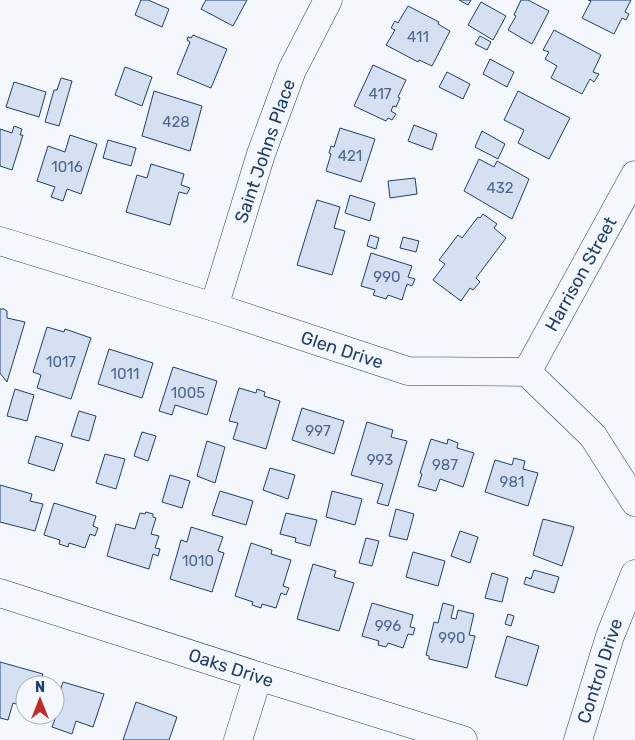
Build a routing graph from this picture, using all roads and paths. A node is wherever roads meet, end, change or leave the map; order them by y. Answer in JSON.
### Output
{"nodes":[{"id":1,"x":328,"y":0,"type":"edge"},
{"id":2,"x":635,"y":175,"type":"edge"},
{"id":3,"x":0,"y":241,"type":"edge"},
{"id":4,"x":214,"y":307,"type":"junction"},
{"id":5,"x":527,"y":372,"type":"junction"},
{"id":6,"x":635,"y":502,"type":"edge"},
{"id":7,"x":635,"y":574,"type":"edge"},
{"id":8,"x":0,"y":593,"type":"edge"},
{"id":9,"x":258,"y":676,"type":"junction"},
{"id":10,"x":238,"y":740,"type":"edge"},
{"id":11,"x":463,"y":740,"type":"edge"},
{"id":12,"x":578,"y":740,"type":"edge"}],
"edges":[{"from":1,"to":4,"type":"street","name":"Saint Johns Place"},
{"from":2,"to":5,"type":"street","name":"Harrison Street"},
{"from":3,"to":4,"type":"street","name":"Glen Drive"},
{"from":4,"to":5,"type":"street","name":"Glen Drive"},
{"from":5,"to":6,"type":"street"},
{"from":7,"to":12,"type":"street","name":"Control Drive"},
{"from":8,"to":9,"type":"street","name":"Oaks Drive"},
{"from":9,"to":10,"type":"street"},
{"from":9,"to":11,"type":"street","name":"Oaks Drive"}]}
